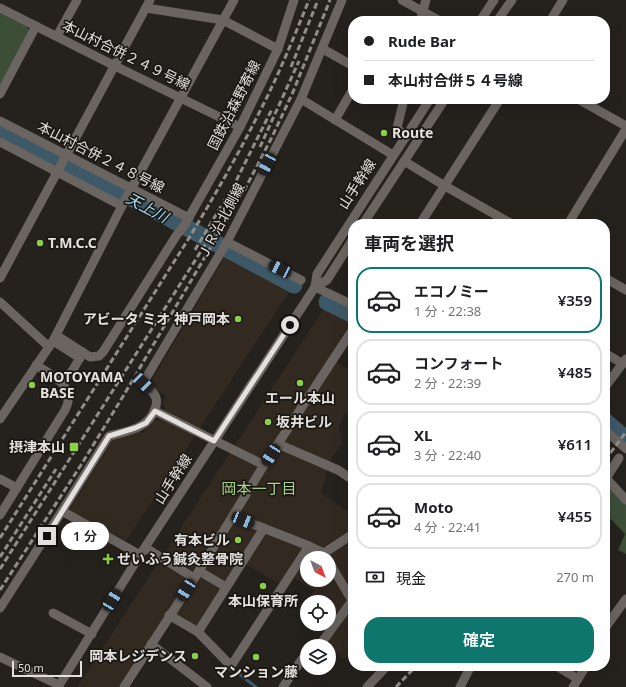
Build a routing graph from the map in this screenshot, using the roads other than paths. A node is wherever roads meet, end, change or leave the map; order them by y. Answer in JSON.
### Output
{"nodes":[{"id":1,"x":77,"y":0,"type":"edge"},
{"id":2,"x":234,"y":0,"type":"edge"},
{"id":3,"x":294,"y":0,"type":"edge"},
{"id":4,"x":342,"y":0,"type":"edge"},
{"id":5,"x":402,"y":0,"type":"edge"},
{"id":6,"x":426,"y":0,"type":"edge"},
{"id":7,"x":494,"y":0,"type":"edge"},
{"id":8,"x":512,"y":0,"type":"edge"},
{"id":9,"x":563,"y":0,"type":"edge"},
{"id":10,"x":148,"y":4,"type":"edge"},
{"id":11,"x":0,"y":8,"type":"edge"},
{"id":12,"x":422,"y":16,"type":"edge"},
{"id":13,"x":483,"y":16,"type":"edge"},
{"id":14,"x":501,"y":16,"type":"edge"},
{"id":15,"x":553,"y":16,"type":"edge"},
{"id":16,"x":223,"y":20,"type":"junction"},
{"id":17,"x":36,"y":26,"type":"junction"},
{"id":18,"x":57,"y":36,"type":"junction"},
{"id":19,"x":323,"y":49,"type":"junction"},
{"id":20,"x":278,"y":50,"type":"junction"},
{"id":21,"x":348,"y":63,"type":"edge"},
{"id":22,"x":115,"y":66,"type":"junction"},
{"id":23,"x":0,"y":94,"type":"edge"},
{"id":24,"x":180,"y":98,"type":"junction"},
{"id":25,"x":348,"y":98,"type":"edge"},
{"id":26,"x":301,"y":99,"type":"junction"},
{"id":27,"x":403,"y":104,"type":"edge"},
{"id":28,"x":427,"y":104,"type":"edge"},
{"id":29,"x":442,"y":104,"type":"edge"},
{"id":30,"x":497,"y":104,"type":"edge"},
{"id":31,"x":587,"y":104,"type":"edge"},
{"id":32,"x":335,"y":120,"type":"junction"},
{"id":33,"x":0,"y":121,"type":"edge"},
{"id":34,"x":626,"y":126,"type":"edge"},
{"id":35,"x":240,"y":127,"type":"junction"},
{"id":36,"x":626,"y":129,"type":"edge"},
{"id":37,"x":406,"y":137,"type":"junction"},
{"id":38,"x":0,"y":142,"type":"edge"},
{"id":39,"x":66,"y":155,"type":"junction"},
{"id":40,"x":393,"y":155,"type":"junction"},
{"id":41,"x":404,"y":161,"type":"junction"},
{"id":42,"x":58,"y":172,"type":"junction"},
{"id":43,"x":445,"y":186,"type":"junction"},
{"id":44,"x":131,"y":189,"type":"junction"},
{"id":45,"x":123,"y":204,"type":"junction"},
{"id":46,"x":189,"y":218,"type":"junction"},
{"id":47,"x":352,"y":219,"type":"edge"},
{"id":48,"x":366,"y":219,"type":"edge"},
{"id":49,"x":423,"y":219,"type":"edge"},
{"id":50,"x":503,"y":219,"type":"edge"},
{"id":51,"x":571,"y":219,"type":"edge"},
{"id":52,"x":348,"y":225,"type":"edge"},
{"id":53,"x":227,"y":242,"type":"junction"},
{"id":54,"x":348,"y":247,"type":"edge"},
{"id":55,"x":0,"y":278,"type":"edge"},
{"id":56,"x":301,"y":280,"type":"dead end"},
{"id":57,"x":610,"y":281,"type":"edge"},
{"id":58,"x":316,"y":287,"type":"junction"},
{"id":59,"x":626,"y":290,"type":"edge"},
{"id":60,"x":0,"y":302,"type":"edge"},
{"id":61,"x":348,"y":303,"type":"edge"},
{"id":62,"x":348,"y":337,"type":"edge"},
{"id":63,"x":53,"y":341,"type":"junction"},
{"id":64,"x":610,"y":355,"type":"edge"},
{"id":65,"x":80,"y":357,"type":"junction"},
{"id":66,"x":624,"y":362,"type":"edge"},
{"id":67,"x":36,"y":365,"type":"junction"},
{"id":68,"x":610,"y":380,"type":"edge"},
{"id":69,"x":62,"y":383,"type":"junction"},
{"id":70,"x":155,"y":411,"type":"junction"},
{"id":71,"x":0,"y":419,"type":"edge"},
{"id":72,"x":610,"y":435,"type":"edge"},
{"id":73,"x":214,"y":441,"type":"junction"},
{"id":74,"x":278,"y":444,"type":"junction"},
{"id":75,"x":626,"y":449,"type":"edge"},
{"id":76,"x":619,"y":458,"type":"dead end"},
{"id":77,"x":264,"y":466,"type":"junction"},
{"id":78,"x":610,"y":473,"type":"edge"},
{"id":79,"x":348,"y":477,"type":"edge"},
{"id":80,"x":0,"y":479,"type":"edge"},
{"id":81,"x":610,"y":483,"type":"edge"},
{"id":82,"x":17,"y":488,"type":"junction"},
{"id":83,"x":626,"y":500,"type":"edge"},
{"id":84,"x":62,"y":512,"type":"junction"},
{"id":85,"x":0,"y":515,"type":"edge"},
{"id":86,"x":233,"y":516,"type":"junction"},
{"id":87,"x":264,"y":528,"type":"junction"},
{"id":88,"x":348,"y":538,"type":"edge"},
{"id":89,"x":309,"y":546,"type":"junction"},
{"id":90,"x":317,"y":551,"type":"edge"},
{"id":91,"x":331,"y":551,"type":"edge"},
{"id":92,"x":143,"y":552,"type":"junction"},
{"id":93,"x":196,"y":574,"type":"junction"},
{"id":94,"x":336,"y":574,"type":"edge"},
{"id":95,"x":226,"y":587,"type":"junction"},
{"id":96,"x":348,"y":594,"type":"edge"},
{"id":97,"x":625,"y":603,"type":"edge"},
{"id":98,"x":348,"y":606,"type":"edge"},
{"id":99,"x":0,"y":608,"type":"edge"},
{"id":100,"x":53,"y":613,"type":"dead end"},
{"id":101,"x":169,"y":615,"type":"junction"},
{"id":102,"x":610,"y":622,"type":"edge"},
{"id":103,"x":198,"y":632,"type":"junction"},
{"id":104,"x":92,"y":634,"type":"junction"},
{"id":105,"x":324,"y":639,"type":"edge"},
{"id":106,"x":151,"y":644,"type":"junction"},
{"id":107,"x":0,"y":657,"type":"edge"},
{"id":108,"x":300,"y":662,"type":"edge"},
{"id":109,"x":382,"y":671,"type":"edge"},
{"id":110,"x":468,"y":671,"type":"edge"},
{"id":111,"x":562,"y":671,"type":"edge"},
{"id":112,"x":583,"y":671,"type":"edge"},
{"id":113,"x":576,"y":683,"type":"edge"},
{"id":114,"x":59,"y":686,"type":"edge"},
{"id":115,"x":124,"y":687,"type":"edge"},
{"id":116,"x":207,"y":687,"type":"edge"},
{"id":117,"x":283,"y":687,"type":"edge"},
{"id":118,"x":367,"y":687,"type":"edge"},
{"id":119,"x":460,"y":687,"type":"edge"}],
"edges":[{"from":1,"to":18,"type":"street"},
{"from":2,"to":16,"type":"street"},
{"from":3,"to":20,"type":"street","name":"国鉄沿森野寄線"},
{"from":4,"to":19,"type":"street","name":"ＪＲ沿北側線"},
{"from":5,"to":12,"type":"street"},
{"from":6,"to":12,"type":"street"},
{"from":7,"to":13,"type":"street"},
{"from":8,"to":14,"type":"street"},
{"from":9,"to":15,"type":"street"},
{"from":10,"to":16,"type":"street"},
{"from":10,"to":22,"type":"street"},
{"from":11,"to":17,"type":"street","name":"本山村合併２４９号線"},
{"from":16,"to":20,"type":"street"},
{"from":16,"to":24,"type":"street"},
{"from":17,"to":18,"type":"street","name":"本山村合併２４９号線"},
{"from":17,"to":23,"type":"street"},
{"from":18,"to":22,"type":"street","name":"本山村合併２４９号線"},
{"from":19,"to":21,"type":"street"},
{"from":19,"to":26,"type":"street","name":"ＪＲ沿北側線"},
{"from":20,"to":35,"type":"street","name":"国鉄沿森野寄線"},
{"from":22,"to":24,"type":"street","name":"本山村合併２４９号線"},
{"from":22,"to":39,"type":"street"},
{"from":24,"to":35,"type":"street","name":"本山村合併２４９号線"},
{"from":24,"to":44,"type":"street"},
{"from":25,"to":32,"type":"street"},
{"from":26,"to":32,"type":"street"},
{"from":26,"to":53,"type":"street","name":"ＪＲ沿北側線"},
{"from":27,"to":37,"type":"street"},
{"from":28,"to":37,"type":"street","name":"山手幹線"},
{"from":29,"to":41,"type":"street","name":"山手幹線"},
{"from":30,"to":43,"type":"street"},
{"from":31,"to":34,"type":"street"},
{"from":32,"to":40,"type":"street"},
{"from":33,"to":39,"type":"street","name":"本山村合併２４８号線"},
{"from":35,"to":46,"type":"street","name":"国鉄沿森野寄線"},
{"from":36,"to":51,"type":"street"},
{"from":37,"to":40,"type":"street","name":"山手幹線"},
{"from":38,"to":42,"type":"street"},
{"from":39,"to":42,"type":"street"},
{"from":39,"to":44,"type":"street","name":"本山村合併２４８号線"},
{"from":40,"to":47,"type":"street","name":"山手幹線"},
{"from":41,"to":43,"type":"street"},
{"from":41,"to":48,"type":"street","name":"山手幹線"},
{"from":42,"to":45,"type":"street"},
{"from":42,"to":55,"type":"street"},
{"from":43,"to":49,"type":"street"},
{"from":43,"to":50,"type":"street"},
{"from":44,"to":45,"type":"street"},
{"from":44,"to":46,"type":"street","name":"本山村合併２４８号線"},
{"from":45,"to":63,"type":"street"},
{"from":46,"to":65,"type":"street","name":"国鉄沿森野寄線"},
{"from":52,"to":58,"type":"street","name":"山手幹線"},
{"from":53,"to":56,"type":"street"},
{"from":53,"to":70,"type":"street","name":"ＪＲ沿北側線"},
{"from":54,"to":58,"type":"street","name":"山手幹線"},
{"from":57,"to":59,"type":"street"},
{"from":58,"to":61,"type":"street"},
{"from":58,"to":73,"type":"street","name":"山手幹線"},
{"from":60,"to":63,"type":"street"},
{"from":62,"to":74,"type":"street"},
{"from":63,"to":65,"type":"street"},
{"from":63,"to":67,"type":"street"},
{"from":64,"to":66,"type":"street"},
{"from":65,"to":69,"type":"street"},
{"from":66,"to":68,"type":"street"},
{"from":67,"to":69,"type":"street"},
{"from":67,"to":71,"type":"street"},
{"from":69,"to":82,"type":"street"},
{"from":70,"to":73,"type":"street"},
{"from":70,"to":84,"type":"street"},
{"from":72,"to":75,"type":"street"},
{"from":73,"to":77,"type":"street"},
{"from":73,"to":92,"type":"street","name":"山手幹線"},
{"from":74,"to":77,"type":"street"},
{"from":74,"to":79,"type":"street"},
{"from":76,"to":78,"type":"street"},
{"from":77,"to":86,"type":"street"},
{"from":80,"to":82,"type":"street"},
{"from":81,"to":83,"type":"street"},
{"from":82,"to":85,"type":"street"},
{"from":84,"to":92,"type":"street"},
{"from":84,"to":99,"type":"street"},
{"from":86,"to":87,"type":"street"},
{"from":86,"to":93,"type":"street"},
{"from":87,"to":89,"type":"street"},
{"from":87,"to":95,"type":"street"},
{"from":88,"to":91,"type":"street"},
{"from":89,"to":90,"type":"street"},
{"from":89,"to":103,"type":"street"},
{"from":92,"to":93,"type":"street"},
{"from":92,"to":104,"type":"street","name":"山手幹線"},
{"from":93,"to":95,"type":"street"},
{"from":93,"to":101,"type":"street"},
{"from":94,"to":96,"type":"street"},
{"from":95,"to":103,"type":"street"},
{"from":97,"to":102,"type":"street"},
{"from":98,"to":105,"type":"street"},
{"from":100,"to":104,"type":"street"},
{"from":101,"to":103,"type":"street"},
{"from":101,"to":106,"type":"street"},
{"from":104,"to":114,"type":"street","name":"山手幹線"},
{"from":106,"to":115,"type":"street"},
{"from":106,"to":116,"type":"street"},
{"from":107,"to":114,"type":"street"},
{"from":108,"to":117,"type":"street"},
{"from":109,"to":118,"type":"street"},
{"from":110,"to":119,"type":"street"},
{"from":111,"to":113,"type":"street"},
{"from":112,"to":113,"type":"street"}]}
